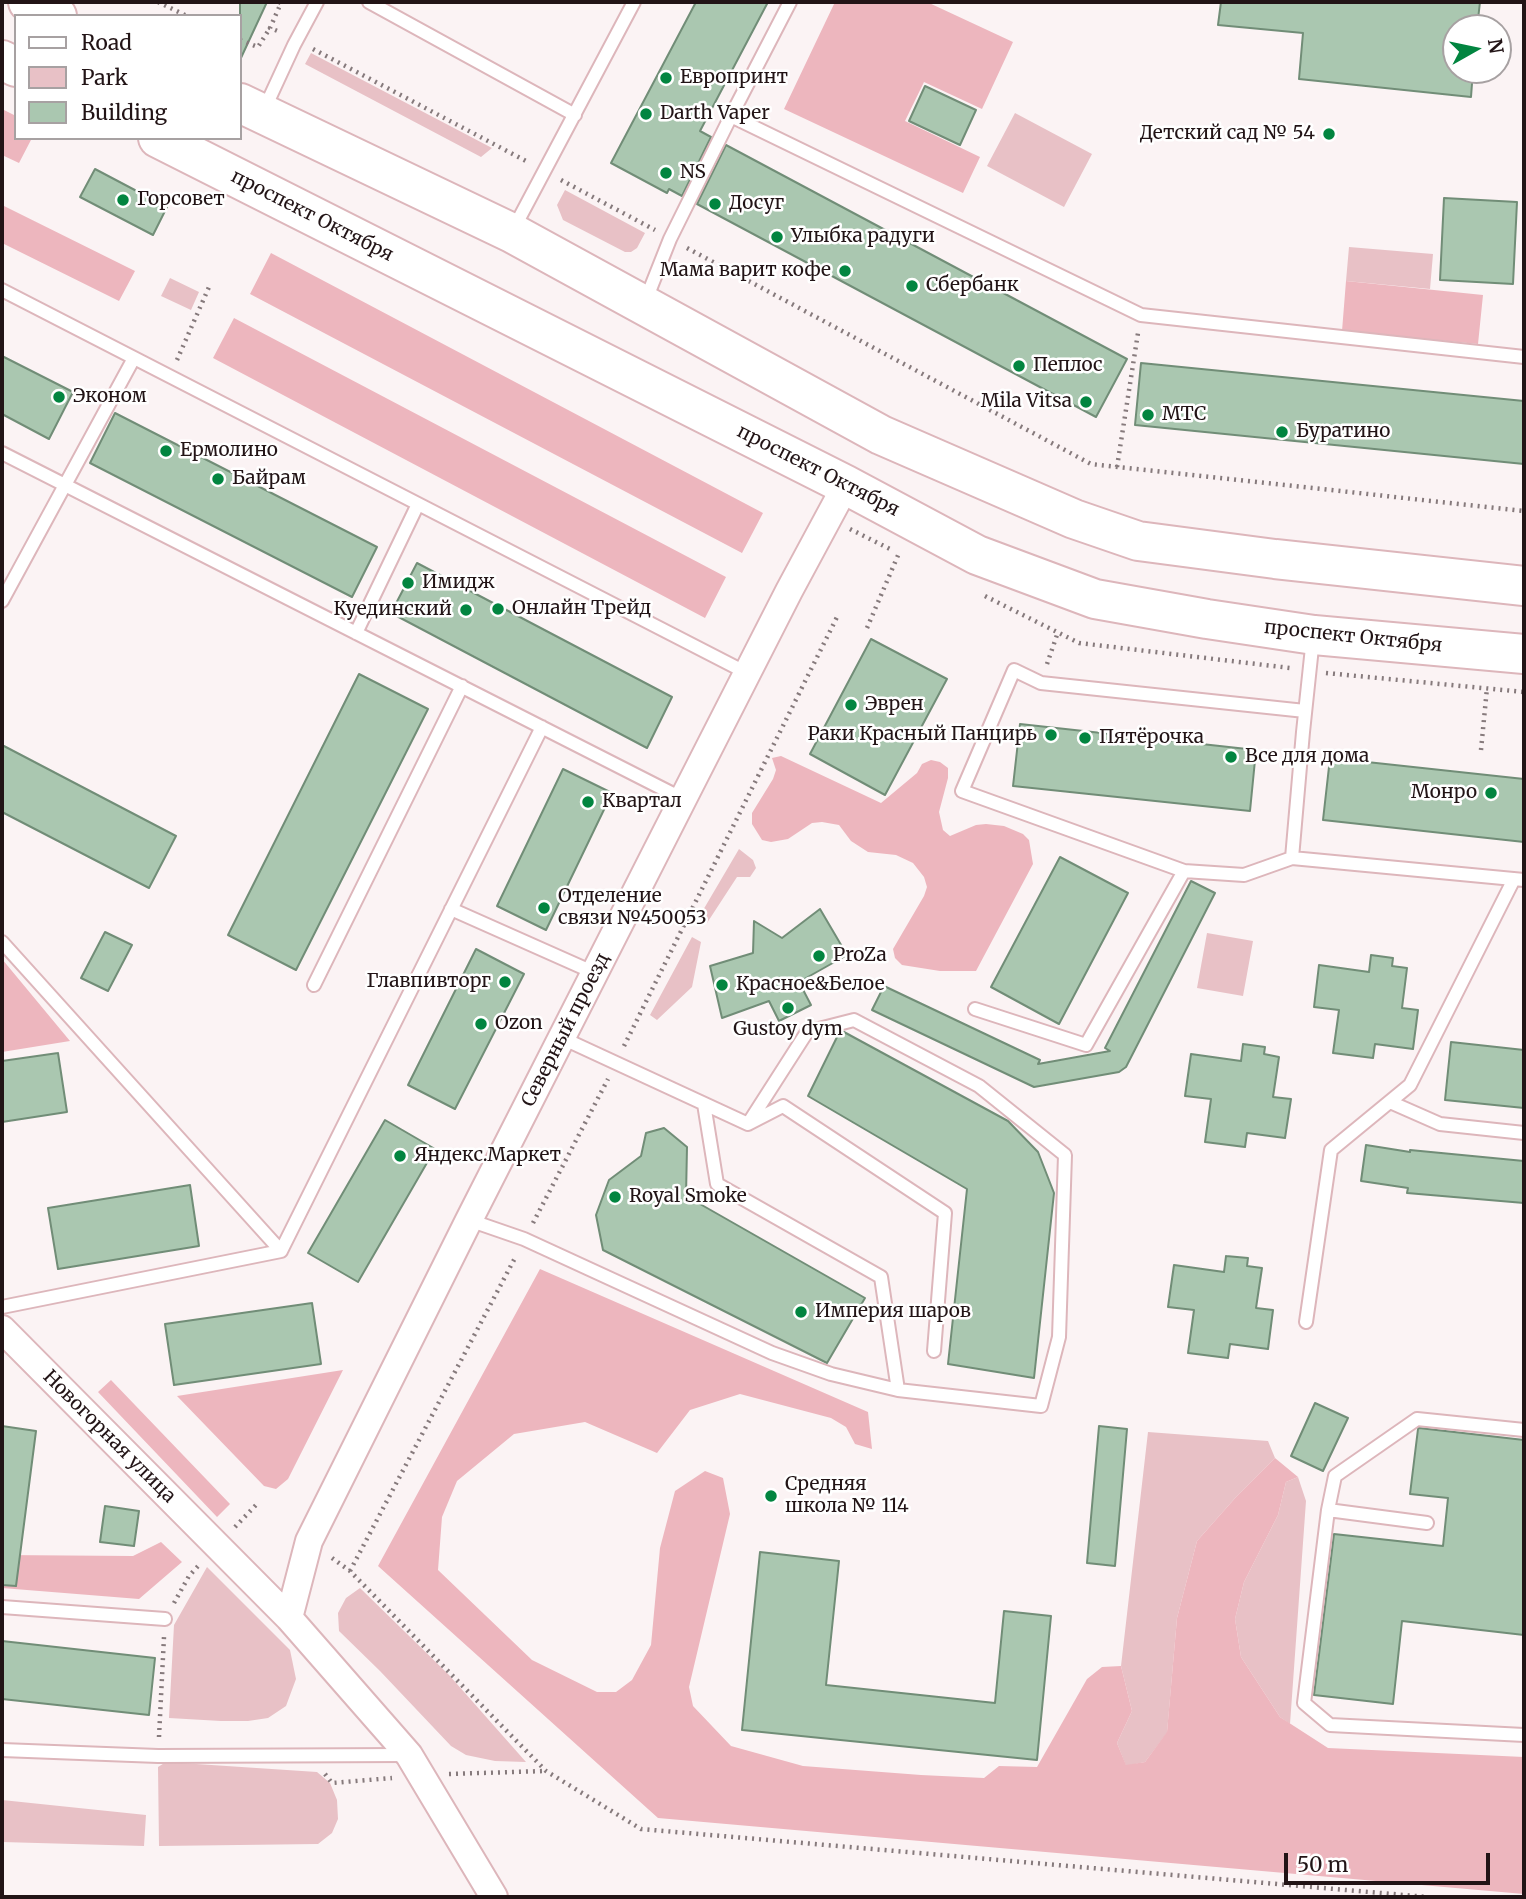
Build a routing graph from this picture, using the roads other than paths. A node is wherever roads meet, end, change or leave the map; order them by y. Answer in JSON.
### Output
{"nodes":[{"id":1,"x":28,"y":2,"type":"edge"},
{"id":2,"x":317,"y":2,"type":"edge"},
{"id":3,"x":369,"y":2,"type":"edge"},
{"id":4,"x":634,"y":2,"type":"edge"},
{"id":5,"x":790,"y":2,"type":"edge"},
{"id":6,"x":53,"y":14,"type":"edge"},
{"id":7,"x":251,"y":108,"type":"edge"},
{"id":8,"x":575,"y":115,"type":"junction"},
{"id":9,"x":731,"y":116,"type":"junction"},
{"id":10,"x":162,"y":140,"type":"edge"},
{"id":11,"x":512,"y":233,"type":"junction"},
{"id":12,"x":2,"y":290,"type":"edge"},
{"id":13,"x":644,"y":306,"type":"junction"},
{"id":14,"x":1524,"y":357,"type":"edge"},
{"id":15,"x":134,"y":358,"type":"junction"},
{"id":16,"x":2,"y":453,"type":"edge"},
{"id":17,"x":65,"y":485,"type":"junction"},
{"id":18,"x":846,"y":485,"type":"junction"},
{"id":19,"x":418,"y":504,"type":"junction"},
{"id":20,"x":1524,"y":586,"type":"edge"},
{"id":21,"x":2,"y":601,"type":"edge"},
{"id":22,"x":356,"y":633,"type":"junction"},
{"id":23,"x":1314,"y":635,"type":"junction"},
{"id":24,"x":1524,"y":654,"type":"edge"},
{"id":25,"x":747,"y":673,"type":"junction"},
{"id":26,"x":462,"y":686,"type":"junction"},
{"id":27,"x":1305,"y":711,"type":"junction"},
{"id":28,"x":542,"y":727,"type":"junction"},
{"id":29,"x":683,"y":799,"type":"junction"},
{"id":30,"x":1293,"y":858,"type":"junction"},
{"id":31,"x":1184,"y":871,"type":"junction"},
{"id":32,"x":1519,"y":880,"type":"edge"},
{"id":33,"x":451,"y":909,"type":"junction"},
{"id":34,"x":2,"y":942,"type":"edge"},
{"id":35,"x":595,"y":973,"type":"junction"},
{"id":36,"x":314,"y":985,"type":"dead end"},
{"id":37,"x":975,"y":1009,"type":"dead end"},
{"id":38,"x":562,"y":1038,"type":"junction"},
{"id":39,"x":1390,"y":1102,"type":"junction"},
{"id":40,"x":704,"y":1104,"type":"junction"},
{"id":41,"x":748,"y":1124,"type":"junction"},
{"id":42,"x":1524,"y":1133,"type":"edge"},
{"id":43,"x":469,"y":1220,"type":"junction"},
{"id":44,"x":281,"y":1251,"type":"junction"},
{"id":45,"x":2,"y":1307,"type":"edge"},
{"id":46,"x":1306,"y":1322,"type":"dead end"},
{"id":47,"x":2,"y":1329,"type":"edge"},
{"id":48,"x":934,"y":1351,"type":"dead end"},
{"id":49,"x":898,"y":1390,"type":"junction"},
{"id":50,"x":1524,"y":1430,"type":"edge"},
{"id":51,"x":1328,"y":1510,"type":"junction"},
{"id":52,"x":1427,"y":1523,"type":"dead end"},
{"id":53,"x":2,"y":1607,"type":"edge"},
{"id":54,"x":289,"y":1618,"type":"junction"},
{"id":55,"x":165,"y":1619,"type":"dead end"},
{"id":56,"x":1524,"y":1735,"type":"edge"},
{"id":57,"x":2,"y":1751,"type":"edge"},
{"id":58,"x":409,"y":1755,"type":"junction"},
{"id":59,"x":494,"y":1897,"type":"edge"}],
"edges":[{"from":1,"to":6,"type":"main road"},
{"from":2,"to":7,"type":"lane"},
{"from":3,"to":8,"type":"lane"},
{"from":4,"to":8,"type":"lane"},
{"from":5,"to":9,"type":"lane"},
{"from":7,"to":11,"type":"main road"},
{"from":8,"to":11,"type":"lane"},
{"from":9,"to":13,"type":"lane"},
{"from":9,"to":14,"type":"lane"},
{"from":10,"to":18,"type":"main road","name":"проспект Октября"},
{"from":11,"to":13,"type":"main road"},
{"from":12,"to":15,"type":"lane"},
{"from":13,"to":20,"type":"main road"},
{"from":15,"to":17,"type":"lane"},
{"from":15,"to":19,"type":"lane"},
{"from":16,"to":17,"type":"lane"},
{"from":17,"to":21,"type":"lane"},
{"from":17,"to":22,"type":"lane"},
{"from":18,"to":23,"type":"main road","name":"проспект Октября"},
{"from":18,"to":25,"type":"street","name":"Северный проезд"},
{"from":19,"to":22,"type":"lane"},
{"from":19,"to":25,"type":"lane"},
{"from":22,"to":26,"type":"lane"},
{"from":23,"to":24,"type":"main road","name":"проспект Октября"},
{"from":23,"to":27,"type":"lane"},
{"from":25,"to":29,"type":"street","name":"Северный проезд"},
{"from":26,"to":28,"type":"lane"},
{"from":26,"to":36,"type":"lane"},
{"from":27,"to":30,"type":"lane"},
{"from":27,"to":31,"type":"lane"},
{"from":28,"to":29,"type":"lane"},
{"from":28,"to":33,"type":"lane"},
{"from":29,"to":35,"type":"street","name":"Северный проезд"},
{"from":30,"to":31,"type":"lane"},
{"from":30,"to":32,"type":"lane"},
{"from":31,"to":37,"type":"lane"},
{"from":32,"to":39,"type":"lane"},
{"from":33,"to":35,"type":"lane"},
{"from":33,"to":44,"type":"lane"},
{"from":34,"to":44,"type":"lane"},
{"from":35,"to":38,"type":"street","name":"Северный проезд"},
{"from":38,"to":40,"type":"lane"},
{"from":38,"to":43,"type":"street","name":"Северный проезд"},
{"from":39,"to":42,"type":"lane"},
{"from":39,"to":46,"type":"lane"},
{"from":40,"to":41,"type":"lane"},
{"from":40,"to":49,"type":"lane"},
{"from":41,"to":48,"type":"lane"},
{"from":41,"to":49,"type":"lane"},
{"from":43,"to":49,"type":"lane"},
{"from":43,"to":54,"type":"street","name":"Северный проезд"},
{"from":44,"to":45,"type":"lane"},
{"from":47,"to":54,"type":"street","name":"Новогорная улица"},
{"from":50,"to":51,"type":"lane"},
{"from":51,"to":52,"type":"lane"},
{"from":51,"to":56,"type":"lane"},
{"from":53,"to":55,"type":"lane"},
{"from":54,"to":58,"type":"street","name":"Новогорная улица"},
{"from":57,"to":58,"type":"lane"},
{"from":58,"to":59,"type":"street","name":"Новогорная улица"}]}
